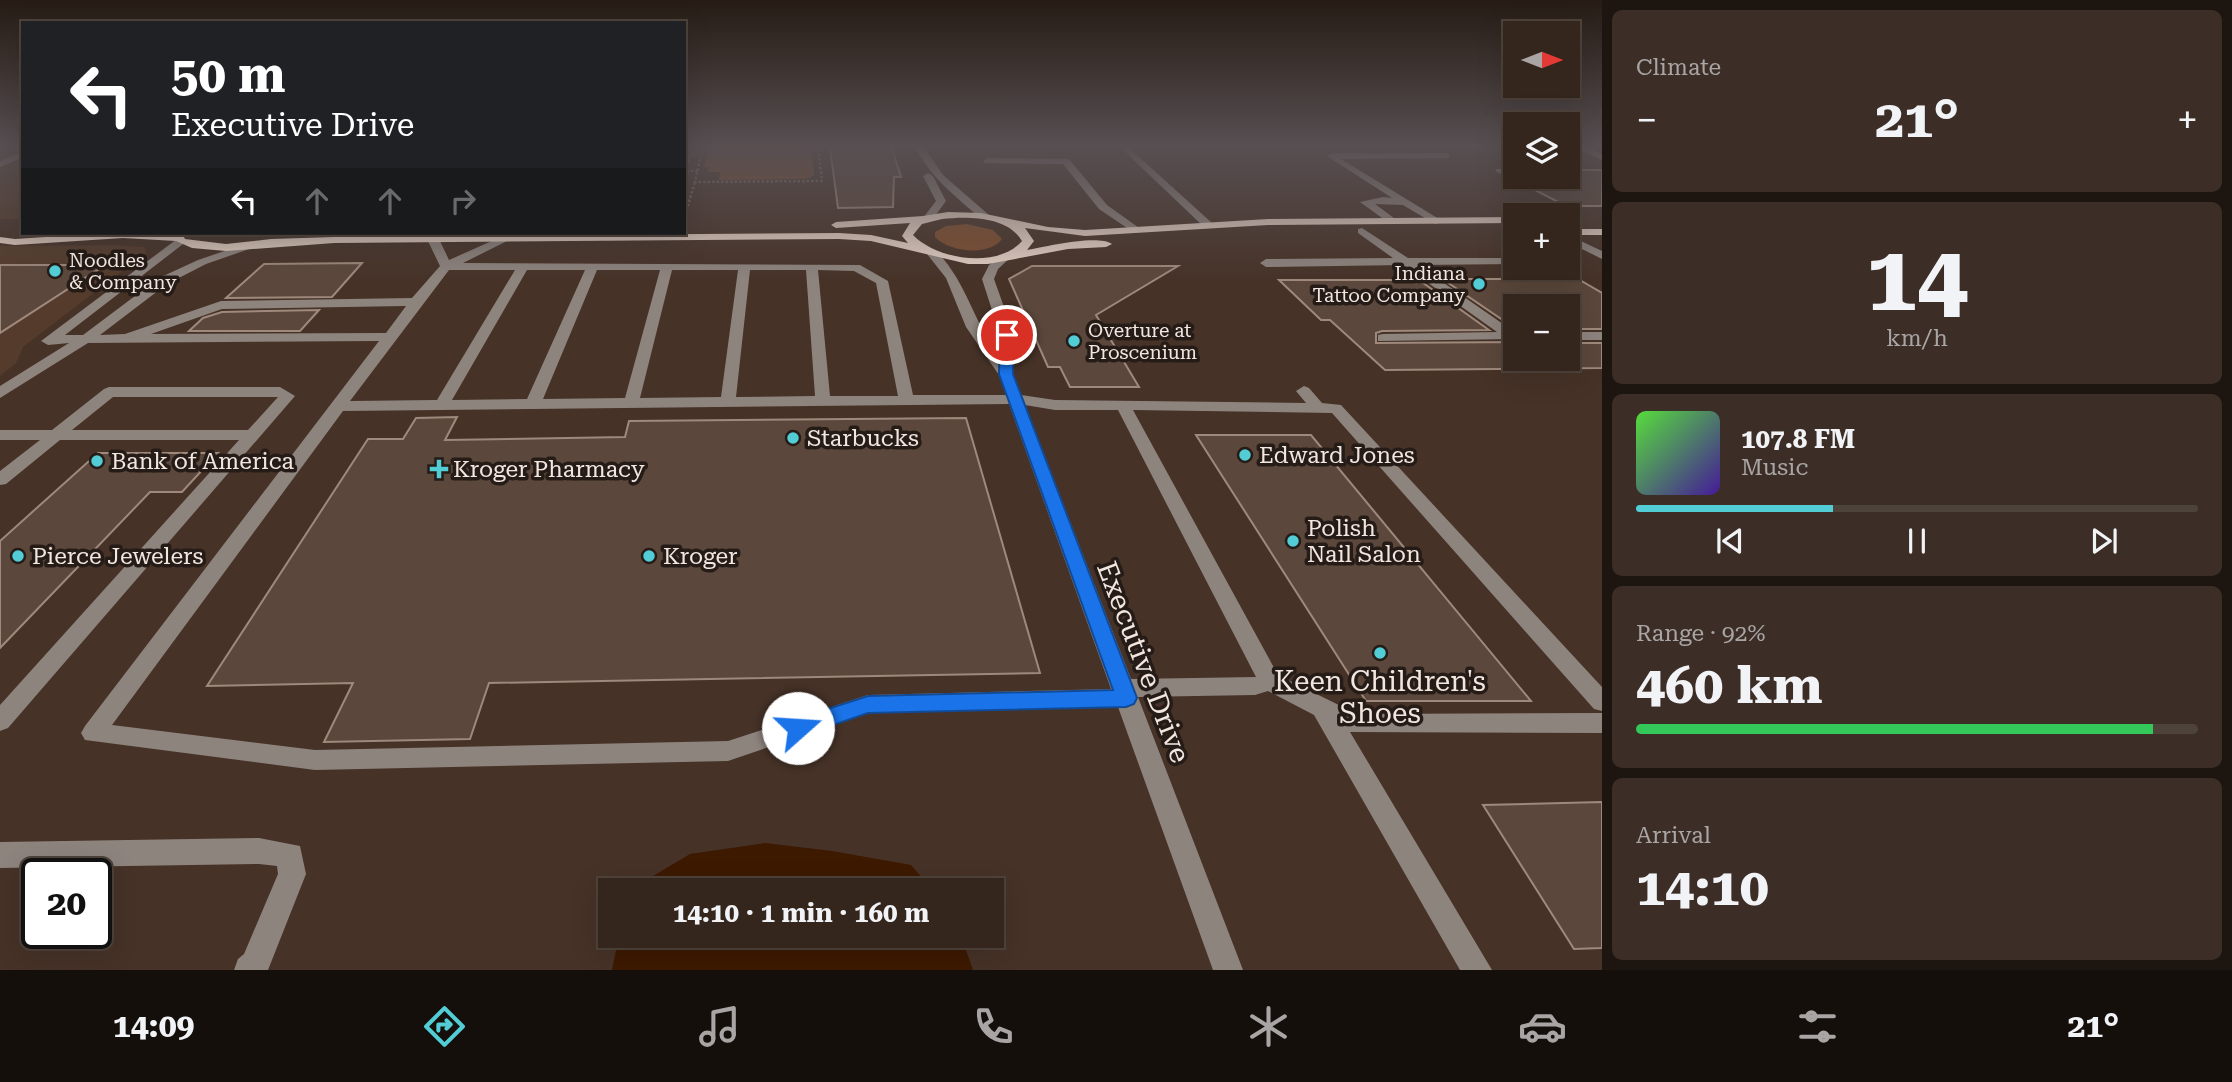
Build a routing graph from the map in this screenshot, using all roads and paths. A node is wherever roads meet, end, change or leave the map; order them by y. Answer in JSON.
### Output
{"nodes":[{"id":1,"x":692,"y":191,"type":"edge"},
{"id":2,"x":935,"y":191,"type":"edge"},
{"id":3,"x":952,"y":191,"type":"edge"},
{"id":4,"x":1091,"y":191,"type":"edge"},
{"id":5,"x":1172,"y":191,"type":"edge"},
{"id":6,"x":1387,"y":191,"type":"edge"},
{"id":7,"x":1409,"y":205,"type":"junction"},
{"id":8,"x":686,"y":211,"type":"edge"},
{"id":9,"x":985,"y":217,"type":"junction"},
{"id":10,"x":928,"y":218,"type":"junction"},
{"id":11,"x":1000,"y":220,"type":"junction"},
{"id":12,"x":1503,"y":220,"type":"edge"},
{"id":13,"x":1580,"y":220,"type":"edge"},
{"id":14,"x":1602,"y":220,"type":"edge"},
{"id":15,"x":1393,"y":221,"type":"junction"},
{"id":16,"x":1436,"y":221,"type":"junction"},
{"id":17,"x":1208,"y":225,"type":"junction"},
{"id":18,"x":686,"y":227,"type":"edge"},
{"id":19,"x":1136,"y":230,"type":"junction"},
{"id":20,"x":1362,"y":231,"type":"junction"},
{"id":21,"x":1503,"y":232,"type":"edge"},
{"id":22,"x":1580,"y":232,"type":"edge"},
{"id":23,"x":1602,"y":232,"type":"edge"},
{"id":24,"x":21,"y":233,"type":"edge"},
{"id":25,"x":294,"y":235,"type":"edge"},
{"id":26,"x":179,"y":237,"type":"edge"},
{"id":27,"x":0,"y":238,"type":"edge"},
{"id":28,"x":507,"y":238,"type":"junction"},
{"id":29,"x":433,"y":239,"type":"junction"},
{"id":30,"x":1580,"y":244,"type":"edge"},
{"id":31,"x":255,"y":245,"type":"junction"},
{"id":32,"x":926,"y":252,"type":"junction"},
{"id":33,"x":1602,"y":256,"type":"edge"},
{"id":34,"x":1007,"y":257,"type":"junction"},
{"id":35,"x":1503,"y":261,"type":"edge"},
{"id":36,"x":1406,"y":262,"type":"junction"},
{"id":37,"x":1266,"y":263,"type":"dead end"},
{"id":38,"x":524,"y":265,"type":"junction"},
{"id":39,"x":446,"y":266,"type":"junction"},
{"id":40,"x":593,"y":266,"type":"junction"},
{"id":41,"x":667,"y":266,"type":"junction"},
{"id":42,"x":744,"y":267,"type":"junction"},
{"id":43,"x":812,"y":267,"type":"junction"},
{"id":44,"x":416,"y":302,"type":"junction"},
{"id":45,"x":1503,"y":329,"type":"edge"},
{"id":46,"x":1503,"y":336,"type":"edge"},
{"id":47,"x":1580,"y":336,"type":"edge"},
{"id":48,"x":1602,"y":336,"type":"edge"},
{"id":49,"x":130,"y":337,"type":"junction"},
{"id":50,"x":391,"y":337,"type":"junction"},
{"id":51,"x":87,"y":338,"type":"junction"},
{"id":52,"x":1383,"y":338,"type":"dead end"},
{"id":53,"x":49,"y":339,"type":"junction"},
{"id":54,"x":34,"y":369,"type":"junction"},
{"id":55,"x":1006,"y":374,"type":"junction"},
{"id":56,"x":1199,"y":390,"type":"dead end"},
{"id":57,"x":1304,"y":391,"type":"dead end"},
{"id":58,"x":0,"y":393,"type":"edge"},
{"id":59,"x":906,"y":400,"type":"junction"},
{"id":60,"x":1016,"y":400,"type":"junction"},
{"id":61,"x":824,"y":401,"type":"junction"},
{"id":62,"x":728,"y":402,"type":"junction"},
{"id":63,"x":631,"y":403,"type":"junction"},
{"id":64,"x":533,"y":404,"type":"junction"},
{"id":65,"x":442,"y":405,"type":"junction"},
{"id":66,"x":337,"y":406,"type":"junction"},
{"id":67,"x":1123,"y":406,"type":"junction"},
{"id":68,"x":1211,"y":408,"type":"junction"},
{"id":69,"x":1318,"y":408,"type":"junction"},
{"id":70,"x":0,"y":435,"type":"edge"},
{"id":71,"x":253,"y":435,"type":"junction"},
{"id":72,"x":54,"y":436,"type":"junction"},
{"id":73,"x":0,"y":480,"type":"edge"},
{"id":74,"x":1270,"y":681,"type":"junction"},
{"id":75,"x":1124,"y":693,"type":"junction"},
{"id":76,"x":1602,"y":702,"type":"edge"},
{"id":77,"x":1322,"y":708,"type":"junction"},
{"id":78,"x":0,"y":721,"type":"edge"},
{"id":79,"x":1602,"y":723,"type":"edge"},
{"id":80,"x":0,"y":855,"type":"edge"},
{"id":81,"x":249,"y":970,"type":"edge"},
{"id":82,"x":1228,"y":970,"type":"edge"},
{"id":83,"x":1477,"y":970,"type":"edge"}],
"edges":[{"from":1,"to":8,"type":"path"},
{"from":2,"to":10,"type":"street"},
{"from":3,"to":9,"type":"street"},
{"from":4,"to":19,"type":"street"},
{"from":5,"to":17,"type":"street"},
{"from":6,"to":7,"type":"street"},
{"from":7,"to":15,"type":"street"},
{"from":7,"to":16,"type":"street"},
{"from":9,"to":10,"type":"main road"},
{"from":9,"to":11,"type":"main road"},
{"from":10,"to":18,"type":"main road"},
{"from":10,"to":32,"type":"main road"},
{"from":11,"to":19,"type":"main road"},
{"from":11,"to":34,"type":"main road"},
{"from":12,"to":16,"type":"main road"},
{"from":13,"to":14,"type":"main road"},
{"from":15,"to":16,"type":"main road"},
{"from":15,"to":17,"type":"main road"},
{"from":17,"to":19,"type":"main road"},
{"from":20,"to":21,"type":"main road"},
{"from":20,"to":34,"type":"main road"},
{"from":20,"to":36,"type":"street"},
{"from":22,"to":23,"type":"main road"},
{"from":24,"to":27,"type":"main road"},
{"from":25,"to":31,"type":"main road"},
{"from":26,"to":27,"type":"main road"},
{"from":26,"to":31,"type":"main road"},
{"from":26,"to":53,"type":"street"},
{"from":28,"to":29,"type":"main road"},
{"from":28,"to":32,"type":"main road"},
{"from":28,"to":39,"type":"street"},
{"from":29,"to":31,"type":"main road"},
{"from":29,"to":39,"type":"street"},
{"from":30,"to":33,"type":"street"},
{"from":31,"to":51,"type":"street"},
{"from":32,"to":34,"type":"main road"},
{"from":32,"to":55,"type":"street","name":"Executive Drive"},
{"from":34,"to":55,"type":"street","name":"Executive Drive"},
{"from":35,"to":36,"type":"street"},
{"from":36,"to":37,"type":"street"},
{"from":36,"to":45,"type":"street"},
{"from":38,"to":39,"type":"street"},
{"from":38,"to":40,"type":"street"},
{"from":38,"to":65,"type":"street"},
{"from":39,"to":44,"type":"street"},
{"from":40,"to":41,"type":"street"},
{"from":40,"to":64,"type":"street"},
{"from":41,"to":42,"type":"street"},
{"from":41,"to":63,"type":"street"},
{"from":42,"to":43,"type":"street"},
{"from":42,"to":62,"type":"street"},
{"from":43,"to":59,"type":"street"},
{"from":43,"to":61,"type":"street"},
{"from":44,"to":49,"type":"street"},
{"from":44,"to":50,"type":"street"},
{"from":46,"to":52,"type":"street"},
{"from":47,"to":48,"type":"street"},
{"from":49,"to":50,"type":"street"},
{"from":49,"to":51,"type":"street"},
{"from":50,"to":66,"type":"street"},
{"from":51,"to":53,"type":"street"},
{"from":51,"to":54,"type":"street"},
{"from":53,"to":54,"type":"street"},
{"from":54,"to":58,"type":"street"},
{"from":55,"to":60,"type":"street","name":"Executive Drive"},
{"from":56,"to":68,"type":"street"},
{"from":57,"to":69,"type":"street"},
{"from":59,"to":60,"type":"street"},
{"from":59,"to":61,"type":"street"},
{"from":60,"to":67,"type":"street"},
{"from":60,"to":75,"type":"street","name":"Executive Drive"},
{"from":61,"to":62,"type":"street"},
{"from":62,"to":63,"type":"street"},
{"from":63,"to":64,"type":"street"},
{"from":64,"to":65,"type":"street"},
{"from":65,"to":66,"type":"street"},
{"from":66,"to":75,"type":"street"},
{"from":67,"to":68,"type":"street"},
{"from":67,"to":74,"type":"street"},
{"from":68,"to":69,"type":"street"},
{"from":69,"to":76,"type":"street"},
{"from":70,"to":72,"type":"street"},
{"from":71,"to":72,"type":"street"},
{"from":71,"to":72,"type":"street"},
{"from":71,"to":78,"type":"street"},
{"from":72,"to":73,"type":"street"},
{"from":74,"to":75,"type":"street"},
{"from":74,"to":77,"type":"street"},
{"from":75,"to":82,"type":"street","name":"Executive Drive"},
{"from":77,"to":79,"type":"street"},
{"from":77,"to":83,"type":"street"},
{"from":80,"to":81,"type":"street"}]}
